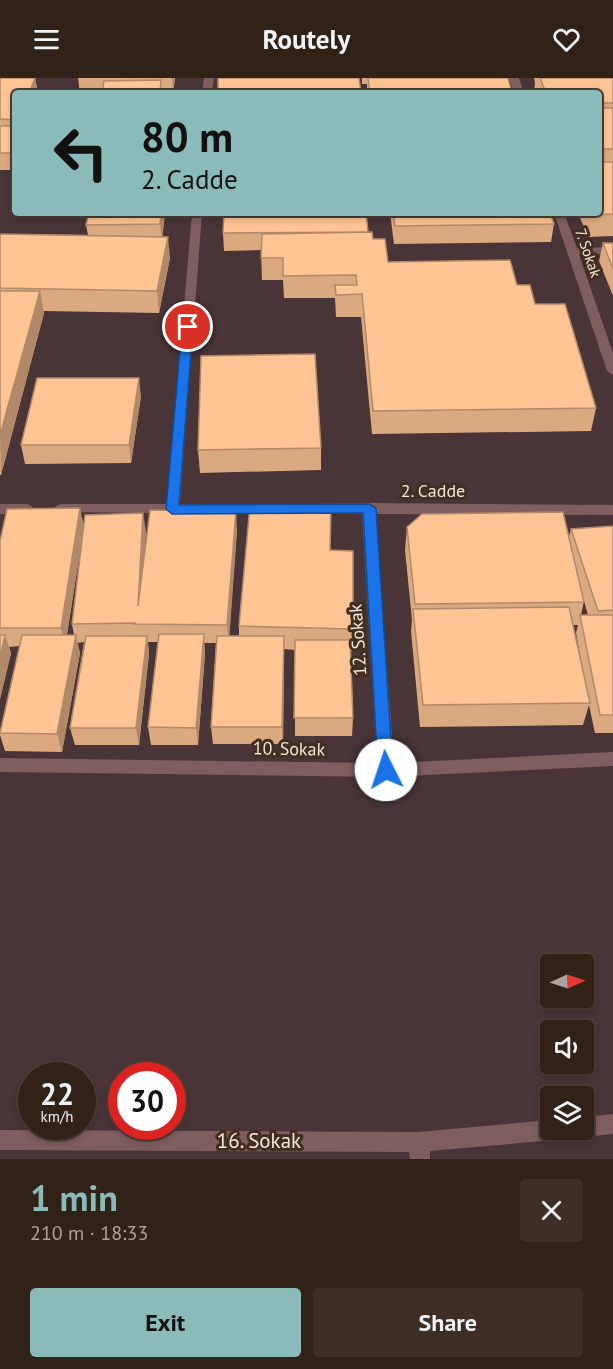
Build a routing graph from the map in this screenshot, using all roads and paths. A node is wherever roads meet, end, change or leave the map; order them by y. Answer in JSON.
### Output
{"nodes":[{"id":1,"x":197,"y":216,"type":"edge"},
{"id":2,"x":560,"y":216,"type":"edge"},
{"id":3,"x":613,"y":250,"type":"edge"},
{"id":4,"x":572,"y":252,"type":"junction"},
{"id":5,"x":613,"y":371,"type":"edge"},
{"id":6,"x":369,"y":508,"type":"junction"},
{"id":7,"x":0,"y":509,"type":"edge"},
{"id":8,"x":172,"y":509,"type":"junction"},
{"id":9,"x":277,"y":509,"type":"edge"},
{"id":10,"x":300,"y":509,"type":"edge"},
{"id":11,"x":613,"y":510,"type":"edge"},
{"id":12,"x":613,"y":759,"type":"edge"},
{"id":13,"x":0,"y":765,"type":"edge"},
{"id":14,"x":386,"y":770,"type":"junction"},
{"id":15,"x":613,"y":1124,"type":"edge"},
{"id":16,"x":594,"y":1126,"type":"edge"},
{"id":17,"x":540,"y":1132,"type":"edge"},
{"id":18,"x":0,"y":1140,"type":"edge"},
{"id":19,"x":419,"y":1150,"type":"edge"}],
"edges":[{"from":1,"to":8,"type":"street"},
{"from":2,"to":4,"type":"street","name":"7. Sokak"},
{"from":3,"to":4,"type":"street"},
{"from":4,"to":5,"type":"street","name":"7. Sokak"},
{"from":6,"to":10,"type":"street","name":"2. Cadde"},
{"from":6,"to":11,"type":"street","name":"2. Cadde"},
{"from":6,"to":14,"type":"street","name":"12. Sokak"},
{"from":7,"to":8,"type":"street"},
{"from":8,"to":9,"type":"street"},
{"from":12,"to":14,"type":"street","name":"10. Sokak"},
{"from":13,"to":14,"type":"street","name":"10. Sokak"},
{"from":15,"to":16,"type":"street"},
{"from":17,"to":19,"type":"street","name":"16. Sokak"},
{"from":18,"to":19,"type":"street","name":"16. Sokak"}]}
